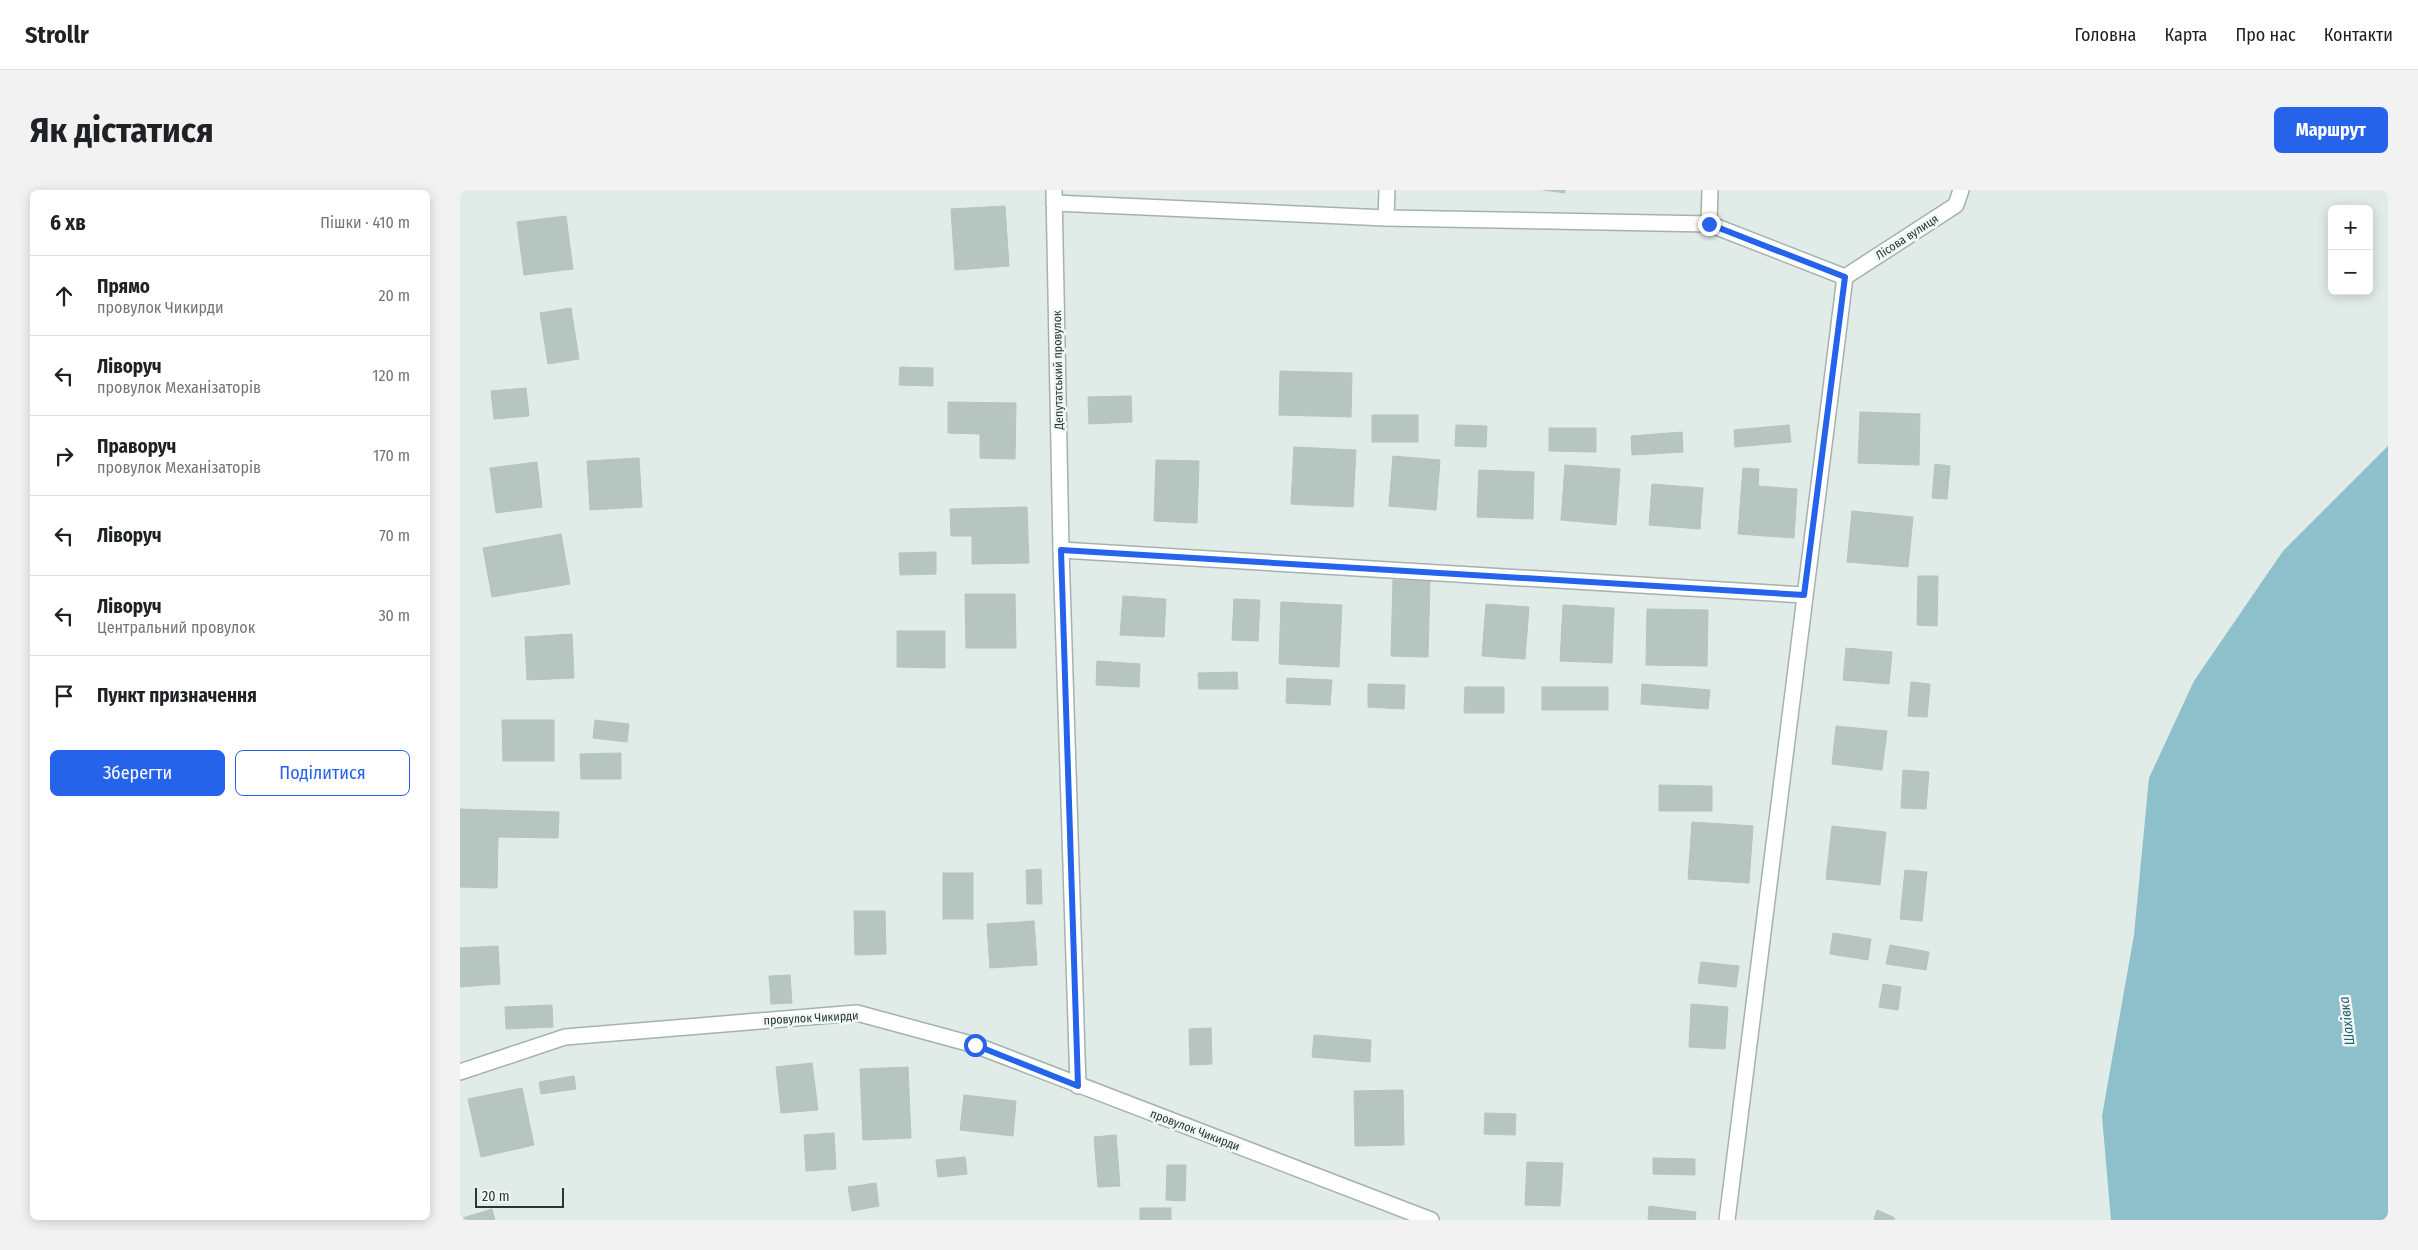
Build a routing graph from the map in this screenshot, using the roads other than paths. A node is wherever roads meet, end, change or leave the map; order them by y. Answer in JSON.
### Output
{"nodes":[{"id":1,"x":1387,"y":190,"type":"edge"},
{"id":2,"x":1710,"y":190,"type":"edge"},
{"id":3,"x":1961,"y":190,"type":"edge"},
{"id":4,"x":1054,"y":196,"type":"edge"},
{"id":5,"x":1386,"y":218,"type":"junction"},
{"id":6,"x":1709,"y":224,"type":"junction"},
{"id":7,"x":1845,"y":277,"type":"junction"},
{"id":8,"x":1061,"y":550,"type":"junction"},
{"id":9,"x":1804,"y":595,"type":"junction"},
{"id":10,"x":460,"y":1072,"type":"edge"},
{"id":11,"x":1078,"y":1086,"type":"junction"},
{"id":12,"x":1431,"y":1220,"type":"edge"},
{"id":13,"x":1727,"y":1220,"type":"edge"}],
"edges":[{"from":1,"to":5,"type":"street"},
{"from":2,"to":6,"type":"street"},
{"from":3,"to":7,"type":"street","name":"Лісова вулиця"},
{"from":4,"to":5,"type":"street"},
{"from":4,"to":8,"type":"street","name":"Депутатський провулок"},
{"from":5,"to":6,"type":"street"},
{"from":6,"to":7,"type":"street"},
{"from":7,"to":9,"type":"street"},
{"from":8,"to":9,"type":"street"},
{"from":8,"to":11,"type":"street","name":"Депутатський провулок"},
{"from":9,"to":13,"type":"street"},
{"from":10,"to":11,"type":"street","name":"провулок Чикирди"},
{"from":11,"to":12,"type":"street","name":"провулок Чикирди"}]}
